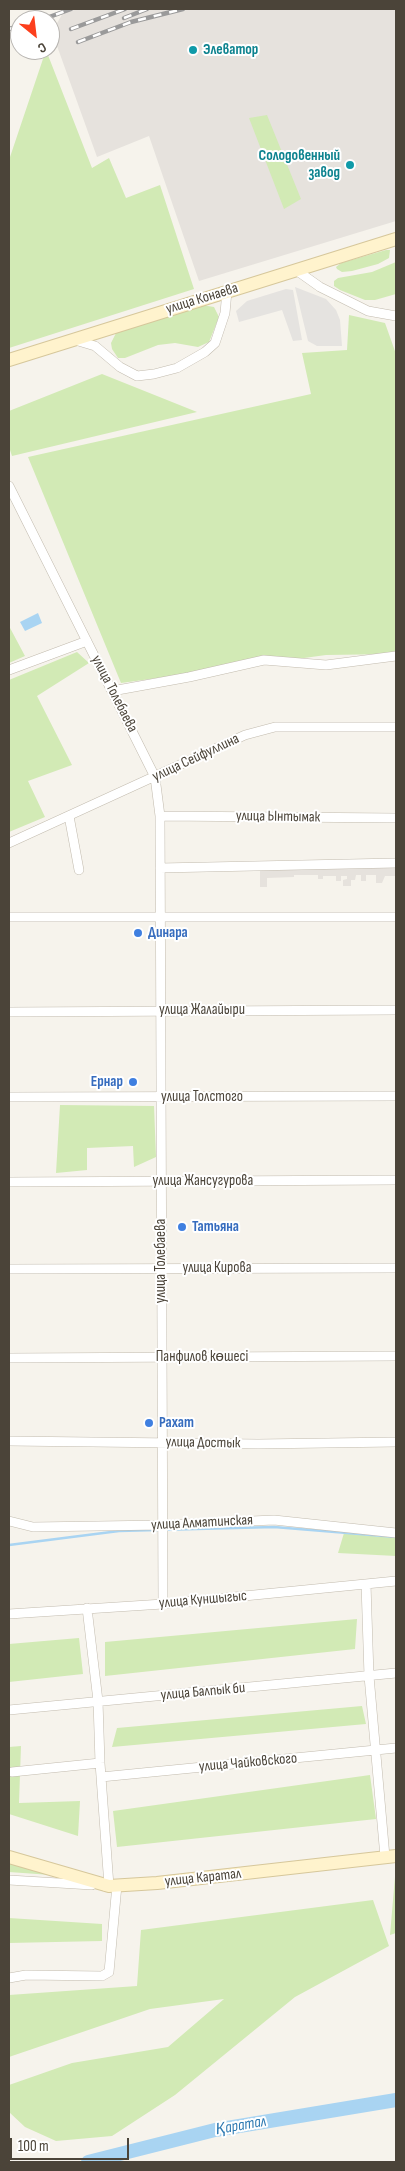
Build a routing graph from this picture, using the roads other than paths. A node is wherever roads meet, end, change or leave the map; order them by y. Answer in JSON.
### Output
{"nodes":[{"id":1,"x":396,"y":239,"type":"edge"},
{"id":2,"x":296,"y":270,"type":"junction"},
{"id":3,"x":227,"y":291,"type":"junction"},
{"id":4,"x":396,"y":316,"type":"edge"},
{"id":5,"x":73,"y":339,"type":"junction"},
{"id":6,"x":9,"y":360,"type":"edge"},
{"id":7,"x":9,"y":486,"type":"edge"},
{"id":8,"x":87,"y":641,"type":"junction"},
{"id":9,"x":396,"y":656,"type":"edge"},
{"id":10,"x":9,"y":670,"type":"edge"},
{"id":11,"x":112,"y":691,"type":"junction"},
{"id":12,"x":396,"y":727,"type":"edge"},
{"id":13,"x":155,"y":777,"type":"junction"},
{"id":14,"x":69,"y":816,"type":"junction"},
{"id":15,"x":160,"y":816,"type":"junction"},
{"id":16,"x":396,"y":818,"type":"edge"},
{"id":17,"x":9,"y":843,"type":"edge"},
{"id":18,"x":396,"y":863,"type":"edge"},
{"id":19,"x":160,"y":868,"type":"junction"},
{"id":20,"x":79,"y":870,"type":"dead end"},
{"id":21,"x":9,"y":917,"type":"edge"},
{"id":22,"x":160,"y":917,"type":"junction"},
{"id":23,"x":396,"y":917,"type":"edge"},
{"id":24,"x":160,"y":1010,"type":"junction"},
{"id":25,"x":396,"y":1010,"type":"edge"},
{"id":26,"x":9,"y":1012,"type":"edge"},
{"id":27,"x":396,"y":1096,"type":"edge"},
{"id":28,"x":9,"y":1097,"type":"edge"},
{"id":29,"x":161,"y":1097,"type":"junction"},
{"id":30,"x":396,"y":1180,"type":"edge"},
{"id":31,"x":9,"y":1182,"type":"edge"},
{"id":32,"x":161,"y":1182,"type":"junction"},
{"id":33,"x":9,"y":1268,"type":"edge"},
{"id":34,"x":161,"y":1268,"type":"junction"},
{"id":35,"x":396,"y":1268,"type":"edge"},
{"id":36,"x":396,"y":1356,"type":"edge"},
{"id":37,"x":161,"y":1357,"type":"junction"},
{"id":38,"x":9,"y":1358,"type":"edge"},
{"id":39,"x":9,"y":1441,"type":"edge"},
{"id":40,"x":163,"y":1442,"type":"junction"},
{"id":41,"x":396,"y":1442,"type":"edge"},
{"id":42,"x":9,"y":1521,"type":"edge"},
{"id":43,"x":162,"y":1525,"type":"junction"},
{"id":44,"x":396,"y":1532,"type":"edge"},
{"id":45,"x":396,"y":1581,"type":"edge"},
{"id":46,"x":366,"y":1584,"type":"junction"},
{"id":47,"x":163,"y":1604,"type":"junction"},
{"id":48,"x":87,"y":1608,"type":"junction"},
{"id":49,"x":9,"y":1614,"type":"edge"},
{"id":50,"x":396,"y":1673,"type":"edge"},
{"id":51,"x":369,"y":1676,"type":"junction"},
{"id":52,"x":98,"y":1702,"type":"junction"},
{"id":53,"x":9,"y":1710,"type":"edge"},
{"id":54,"x":396,"y":1748,"type":"edge"},
{"id":55,"x":376,"y":1751,"type":"junction"},
{"id":56,"x":100,"y":1763,"type":"junction"},
{"id":57,"x":12,"y":1772,"type":"dead end"},
{"id":58,"x":100,"y":1776,"type":"junction"},
{"id":59,"x":391,"y":1856,"type":"edge"},
{"id":60,"x":9,"y":1857,"type":"edge"},
{"id":61,"x":9,"y":1880,"type":"edge"},
{"id":62,"x":113,"y":1886,"type":"junction"},
{"id":63,"x":9,"y":1978,"type":"edge"}],
"edges":[{"from":1,"to":2,"type":"main road","name":"улица Конаева"},
{"from":2,"to":3,"type":"main road","name":"улица Конаева"},
{"from":2,"to":4,"type":"street"},
{"from":3,"to":5,"type":"main road","name":"улица Конаева"},
{"from":3,"to":5,"type":"street"},
{"from":5,"to":6,"type":"main road","name":"улица Конаева"},
{"from":7,"to":8,"type":"street","name":"улица Толебаева"},
{"from":8,"to":10,"type":"street"},
{"from":8,"to":11,"type":"street","name":"улица Толебаева"},
{"from":9,"to":11,"type":"street"},
{"from":11,"to":13,"type":"street","name":"улица Толебаева"},
{"from":12,"to":13,"type":"street","name":"улица Сейфуллина"},
{"from":13,"to":14,"type":"street","name":"улица Сейфуллина"},
{"from":13,"to":15,"type":"street","name":"улица Толебаева"},
{"from":14,"to":17,"type":"street","name":"улица Сейфуллина"},
{"from":14,"to":20,"type":"street"},
{"from":15,"to":16,"type":"street","name":"улица Ынтымак"},
{"from":15,"to":19,"type":"street","name":"улица Толебаева"},
{"from":18,"to":19,"type":"street"},
{"from":19,"to":22,"type":"street","name":"улица Толебаева"},
{"from":21,"to":22,"type":"street"},
{"from":22,"to":23,"type":"street"},
{"from":22,"to":24,"type":"street","name":"улица Толебаева"},
{"from":24,"to":25,"type":"street","name":"улица Жалайыри"},
{"from":24,"to":26,"type":"street","name":"улица Жалайыри"},
{"from":24,"to":29,"type":"street","name":"улица Толебаева"},
{"from":27,"to":29,"type":"street","name":"улица Толстого"},
{"from":28,"to":29,"type":"street","name":"улица Толстого"},
{"from":29,"to":32,"type":"street","name":"улица Толебаева"},
{"from":30,"to":32,"type":"street","name":"улица Жансугурова"},
{"from":31,"to":32,"type":"street","name":"улица Жансугурова"},
{"from":32,"to":34,"type":"street","name":"улица Толебаева"},
{"from":33,"to":34,"type":"street","name":"улица Кирова"},
{"from":34,"to":35,"type":"street","name":"улица Кирова"},
{"from":34,"to":37,"type":"street","name":"улица Толебаева"},
{"from":36,"to":37,"type":"street","name":"Панфилов көшесі"},
{"from":37,"to":38,"type":"street","name":"Панфилов көшесі"},
{"from":37,"to":40,"type":"street","name":"улица Толебаева"},
{"from":39,"to":40,"type":"street","name":"улица Достык"},
{"from":40,"to":41,"type":"street","name":"улица Достык"},
{"from":40,"to":43,"type":"street","name":"улица Толебаева"},
{"from":42,"to":43,"type":"street","name":"улица Алматинская"},
{"from":43,"to":44,"type":"street","name":"улица Алматинская"},
{"from":43,"to":47,"type":"street","name":"улица Толебаева"},
{"from":45,"to":46,"type":"street","name":"улица Куншыгыс"},
{"from":46,"to":47,"type":"street","name":"улица Куншыгыс"},
{"from":46,"to":51,"type":"street"},
{"from":47,"to":48,"type":"street","name":"улица Куншыгыс"},
{"from":48,"to":49,"type":"street","name":"улица Куншыгыс"},
{"from":48,"to":52,"type":"street"},
{"from":50,"to":51,"type":"street","name":"улица Балпык би"},
{"from":51,"to":52,"type":"street","name":"улица Балпык би"},
{"from":51,"to":55,"type":"street"},
{"from":52,"to":53,"type":"street","name":"улица Балпык би"},
{"from":52,"to":56,"type":"street"},
{"from":54,"to":55,"type":"street","name":"улица Чайковского"},
{"from":55,"to":58,"type":"street","name":"улица Чайковского"},
{"from":55,"to":59,"type":"street"},
{"from":56,"to":57,"type":"street"},
{"from":56,"to":58,"type":"street"},
{"from":58,"to":62,"type":"street"},
{"from":59,"to":62,"type":"main road","name":"улица Каратал"},
{"from":60,"to":62,"type":"main road"},
{"from":61,"to":62,"type":"street","name":"улица Каратал"},
{"from":62,"to":63,"type":"street"}]}
